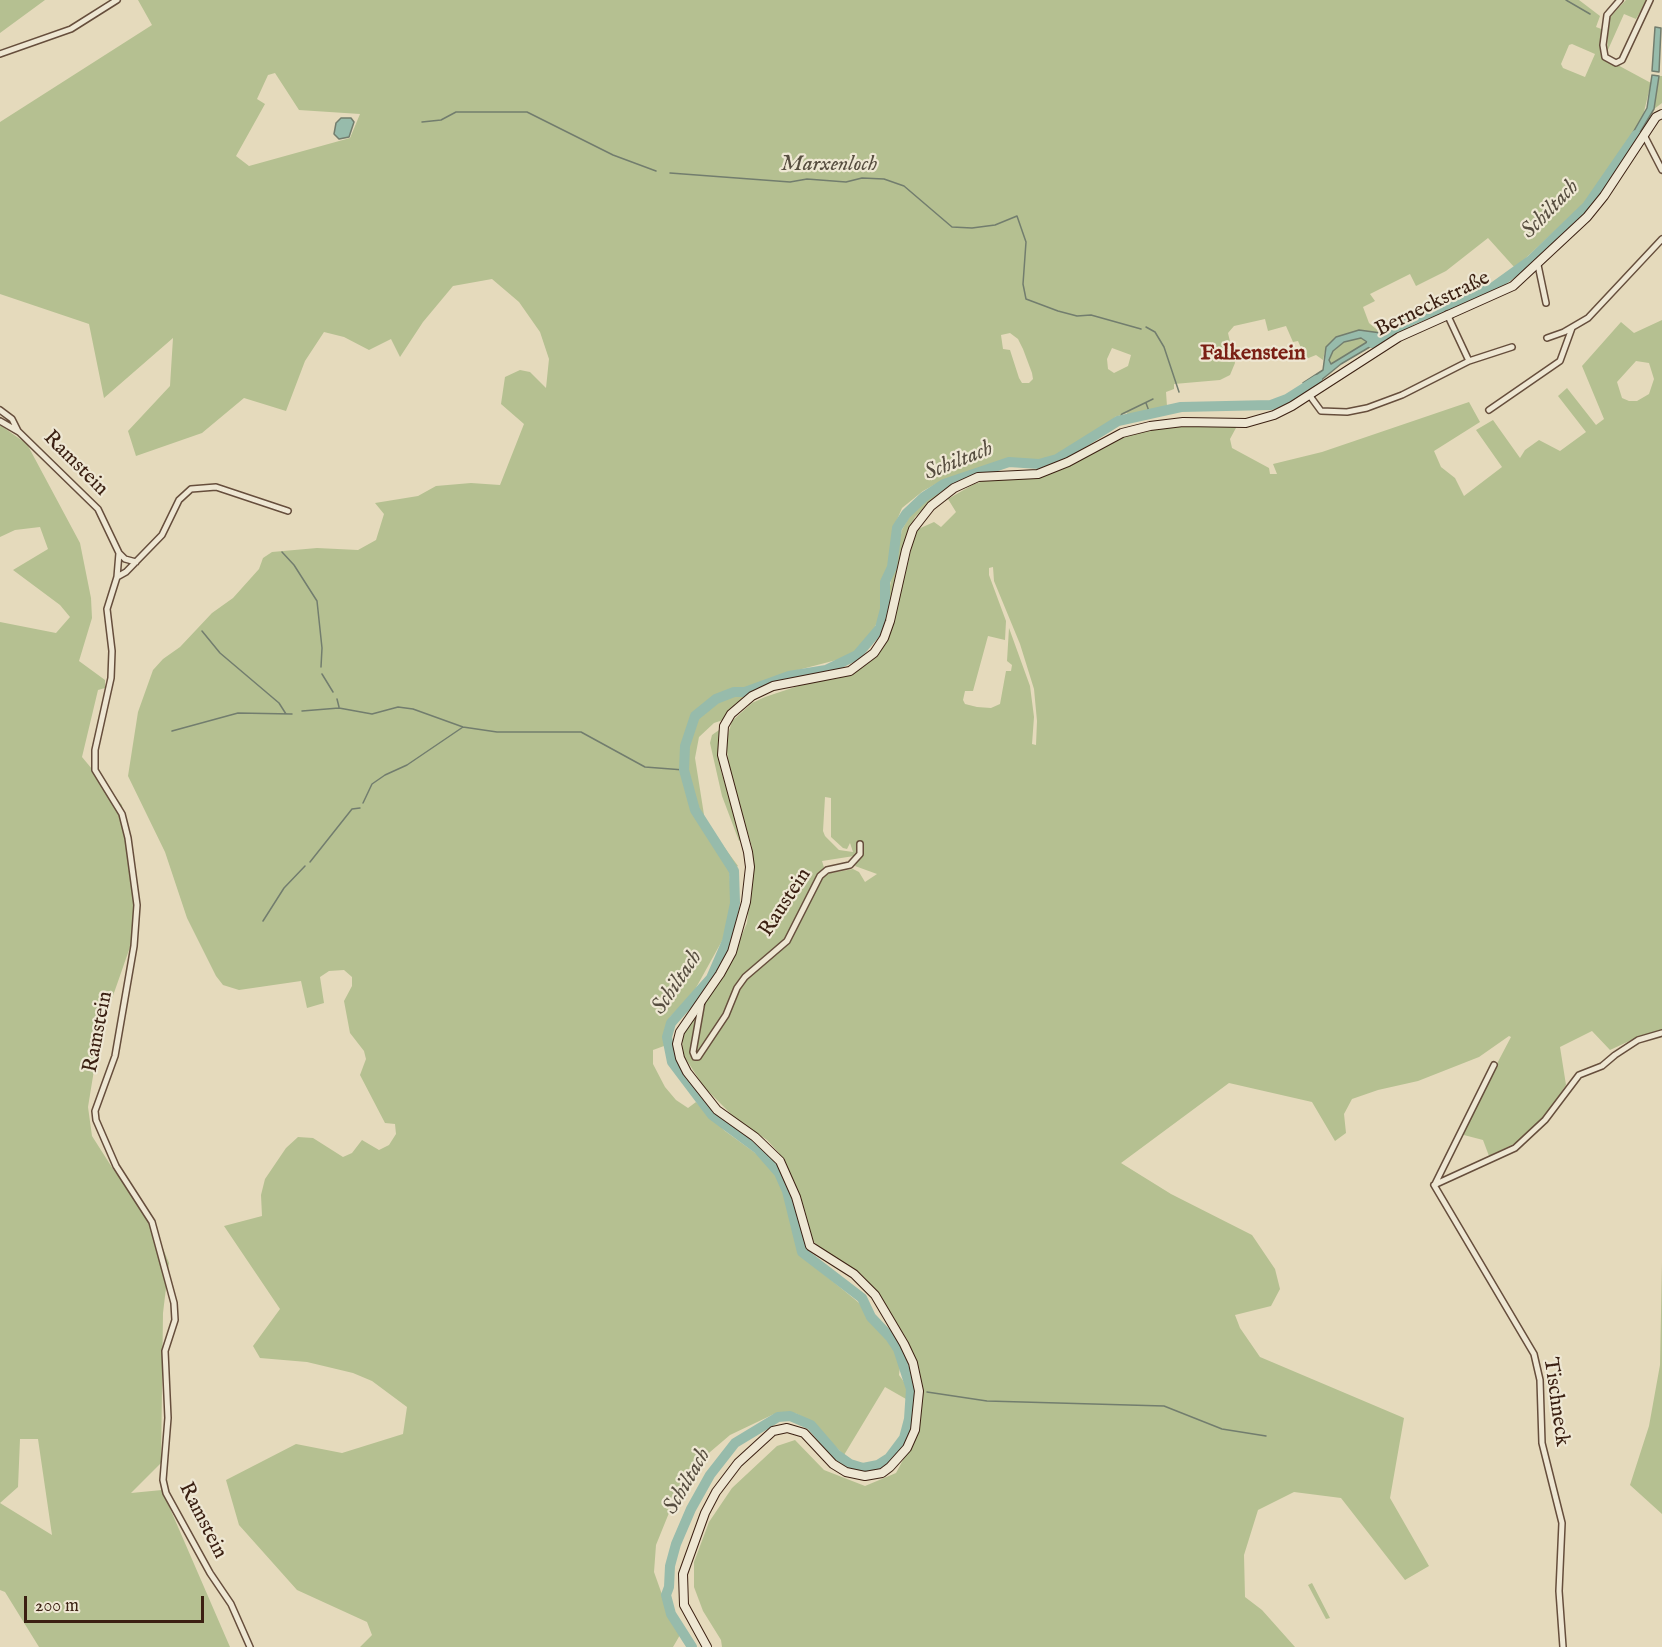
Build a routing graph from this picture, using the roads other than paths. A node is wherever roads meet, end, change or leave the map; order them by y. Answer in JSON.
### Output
{"nodes":[{"id":1,"x":117,"y":0,"type":"edge"},
{"id":2,"x":1620,"y":0,"type":"edge"},
{"id":3,"x":1650,"y":0,"type":"edge"},
{"id":4,"x":0,"y":54,"type":"edge"},
{"id":5,"x":1662,"y":114,"type":"edge"},
{"id":6,"x":1645,"y":137,"type":"junction"},
{"id":7,"x":1662,"y":170,"type":"edge"},
{"id":8,"x":1662,"y":239,"type":"edge"},
{"id":9,"x":1538,"y":265,"type":"junction"},
{"id":10,"x":1546,"y":303,"type":"dead end"},
{"id":11,"x":1447,"y":314,"type":"junction"},
{"id":12,"x":1572,"y":328,"type":"junction"},
{"id":13,"x":1547,"y":338,"type":"dead end"},
{"id":14,"x":1512,"y":347,"type":"dead end"},
{"id":15,"x":1469,"y":361,"type":"junction"},
{"id":16,"x":1310,"y":396,"type":"junction"},
{"id":17,"x":0,"y":410,"type":"edge"},
{"id":18,"x":1489,"y":410,"type":"dead end"},
{"id":19,"x":0,"y":421,"type":"edge"},
{"id":20,"x":19,"y":432,"type":"junction"},
{"id":21,"x":288,"y":511,"type":"dead end"},
{"id":22,"x":119,"y":553,"type":"junction"},
{"id":23,"x":136,"y":562,"type":"junction"},
{"id":24,"x":117,"y":578,"type":"junction"},
{"id":25,"x":860,"y":844,"type":"dead end"},
{"id":26,"x":702,"y":1001,"type":"junction"},
{"id":27,"x":1662,"y":1033,"type":"edge"},
{"id":28,"x":1494,"y":1065,"type":"dead end"},
{"id":29,"x":1434,"y":1185,"type":"junction"},
{"id":30,"x":250,"y":1647,"type":"edge"},
{"id":31,"x":706,"y":1647,"type":"edge"},
{"id":32,"x":1563,"y":1647,"type":"edge"}],
"edges":[{"from":1,"to":4,"type":"street"},
{"from":2,"to":3,"type":"street"},
{"from":5,"to":6,"type":"main road","name":"Berneckstraße"},
{"from":6,"to":7,"type":"street"},
{"from":6,"to":9,"type":"main road","name":"Berneckstraße"},
{"from":8,"to":12,"type":"street"},
{"from":9,"to":10,"type":"street"},
{"from":9,"to":11,"type":"main road","name":"Berneckstraße"},
{"from":11,"to":15,"type":"street"},
{"from":11,"to":16,"type":"main road","name":"Berneckstraße"},
{"from":12,"to":13,"type":"street"},
{"from":12,"to":18,"type":"street"},
{"from":14,"to":15,"type":"street"},
{"from":15,"to":16,"type":"street"},
{"from":16,"to":26,"type":"main road","name":"Berneckstraße"},
{"from":17,"to":20,"type":"street"},
{"from":19,"to":20,"type":"street"},
{"from":20,"to":22,"type":"street","name":"Ramstein"},
{"from":21,"to":23,"type":"street"},
{"from":22,"to":23,"type":"street"},
{"from":22,"to":24,"type":"street","name":"Ramstein"},
{"from":23,"to":24,"type":"street"},
{"from":24,"to":30,"type":"street","name":"Ramstein"},
{"from":25,"to":26,"type":"street","name":"Raustein"},
{"from":26,"to":31,"type":"main road","name":"Berneckstraße"},
{"from":27,"to":29,"type":"street"},
{"from":28,"to":29,"type":"street"},
{"from":29,"to":32,"type":"street","name":"Tischneck"}]}
